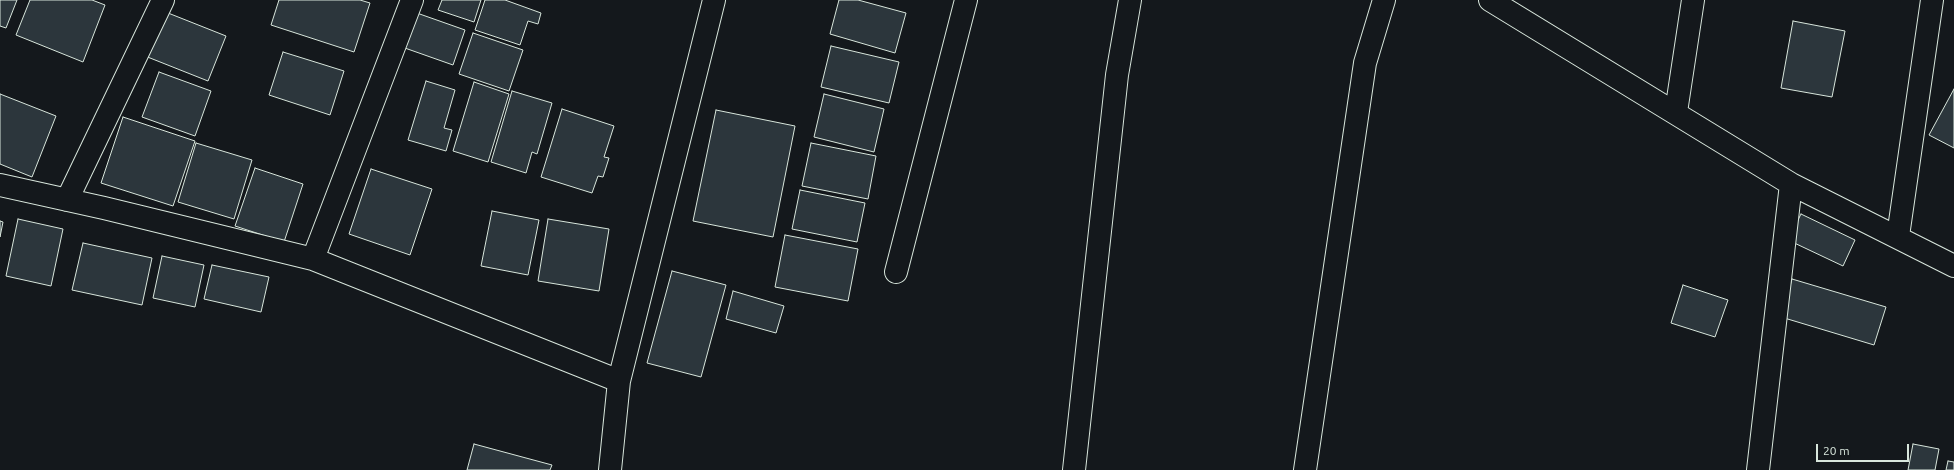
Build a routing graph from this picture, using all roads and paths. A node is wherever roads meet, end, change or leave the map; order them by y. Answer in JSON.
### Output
{"nodes":[{"id":1,"x":163,"y":0,"type":"edge"},
{"id":2,"x":412,"y":0,"type":"edge"},
{"id":3,"x":714,"y":0,"type":"edge"},
{"id":4,"x":966,"y":0,"type":"edge"},
{"id":5,"x":1130,"y":0,"type":"edge"},
{"id":6,"x":1384,"y":0,"type":"edge"},
{"id":7,"x":1490,"y":0,"type":"edge"},
{"id":8,"x":1693,"y":0,"type":"edge"},
{"id":9,"x":1932,"y":0,"type":"edge"},
{"id":10,"x":1676,"y":112,"type":"junction"},
{"id":11,"x":1791,"y":184,"type":"junction"},
{"id":12,"x":0,"y":185,"type":"edge"},
{"id":13,"x":67,"y":200,"type":"junction"},
{"id":14,"x":1898,"y":236,"type":"junction"},
{"id":15,"x":313,"y":259,"type":"junction"},
{"id":16,"x":1954,"y":266,"type":"edge"},
{"id":17,"x":896,"y":272,"type":"dead end"},
{"id":18,"x":619,"y":381,"type":"junction"},
{"id":19,"x":610,"y":470,"type":"edge"},
{"id":20,"x":1074,"y":470,"type":"edge"},
{"id":21,"x":1305,"y":470,"type":"edge"},
{"id":22,"x":1758,"y":470,"type":"edge"}],
"edges":[{"from":1,"to":13,"type":"street"},
{"from":2,"to":15,"type":"street"},
{"from":3,"to":18,"type":"street"},
{"from":4,"to":17,"type":"street"},
{"from":5,"to":20,"type":"street"},
{"from":6,"to":21,"type":"street"},
{"from":7,"to":10,"type":"street"},
{"from":8,"to":10,"type":"street"},
{"from":9,"to":14,"type":"street"},
{"from":10,"to":11,"type":"street"},
{"from":11,"to":14,"type":"street"},
{"from":11,"to":22,"type":"street"},
{"from":12,"to":13,"type":"street"},
{"from":13,"to":15,"type":"street"},
{"from":14,"to":16,"type":"street"},
{"from":15,"to":18,"type":"street"},
{"from":18,"to":19,"type":"street"}]}
